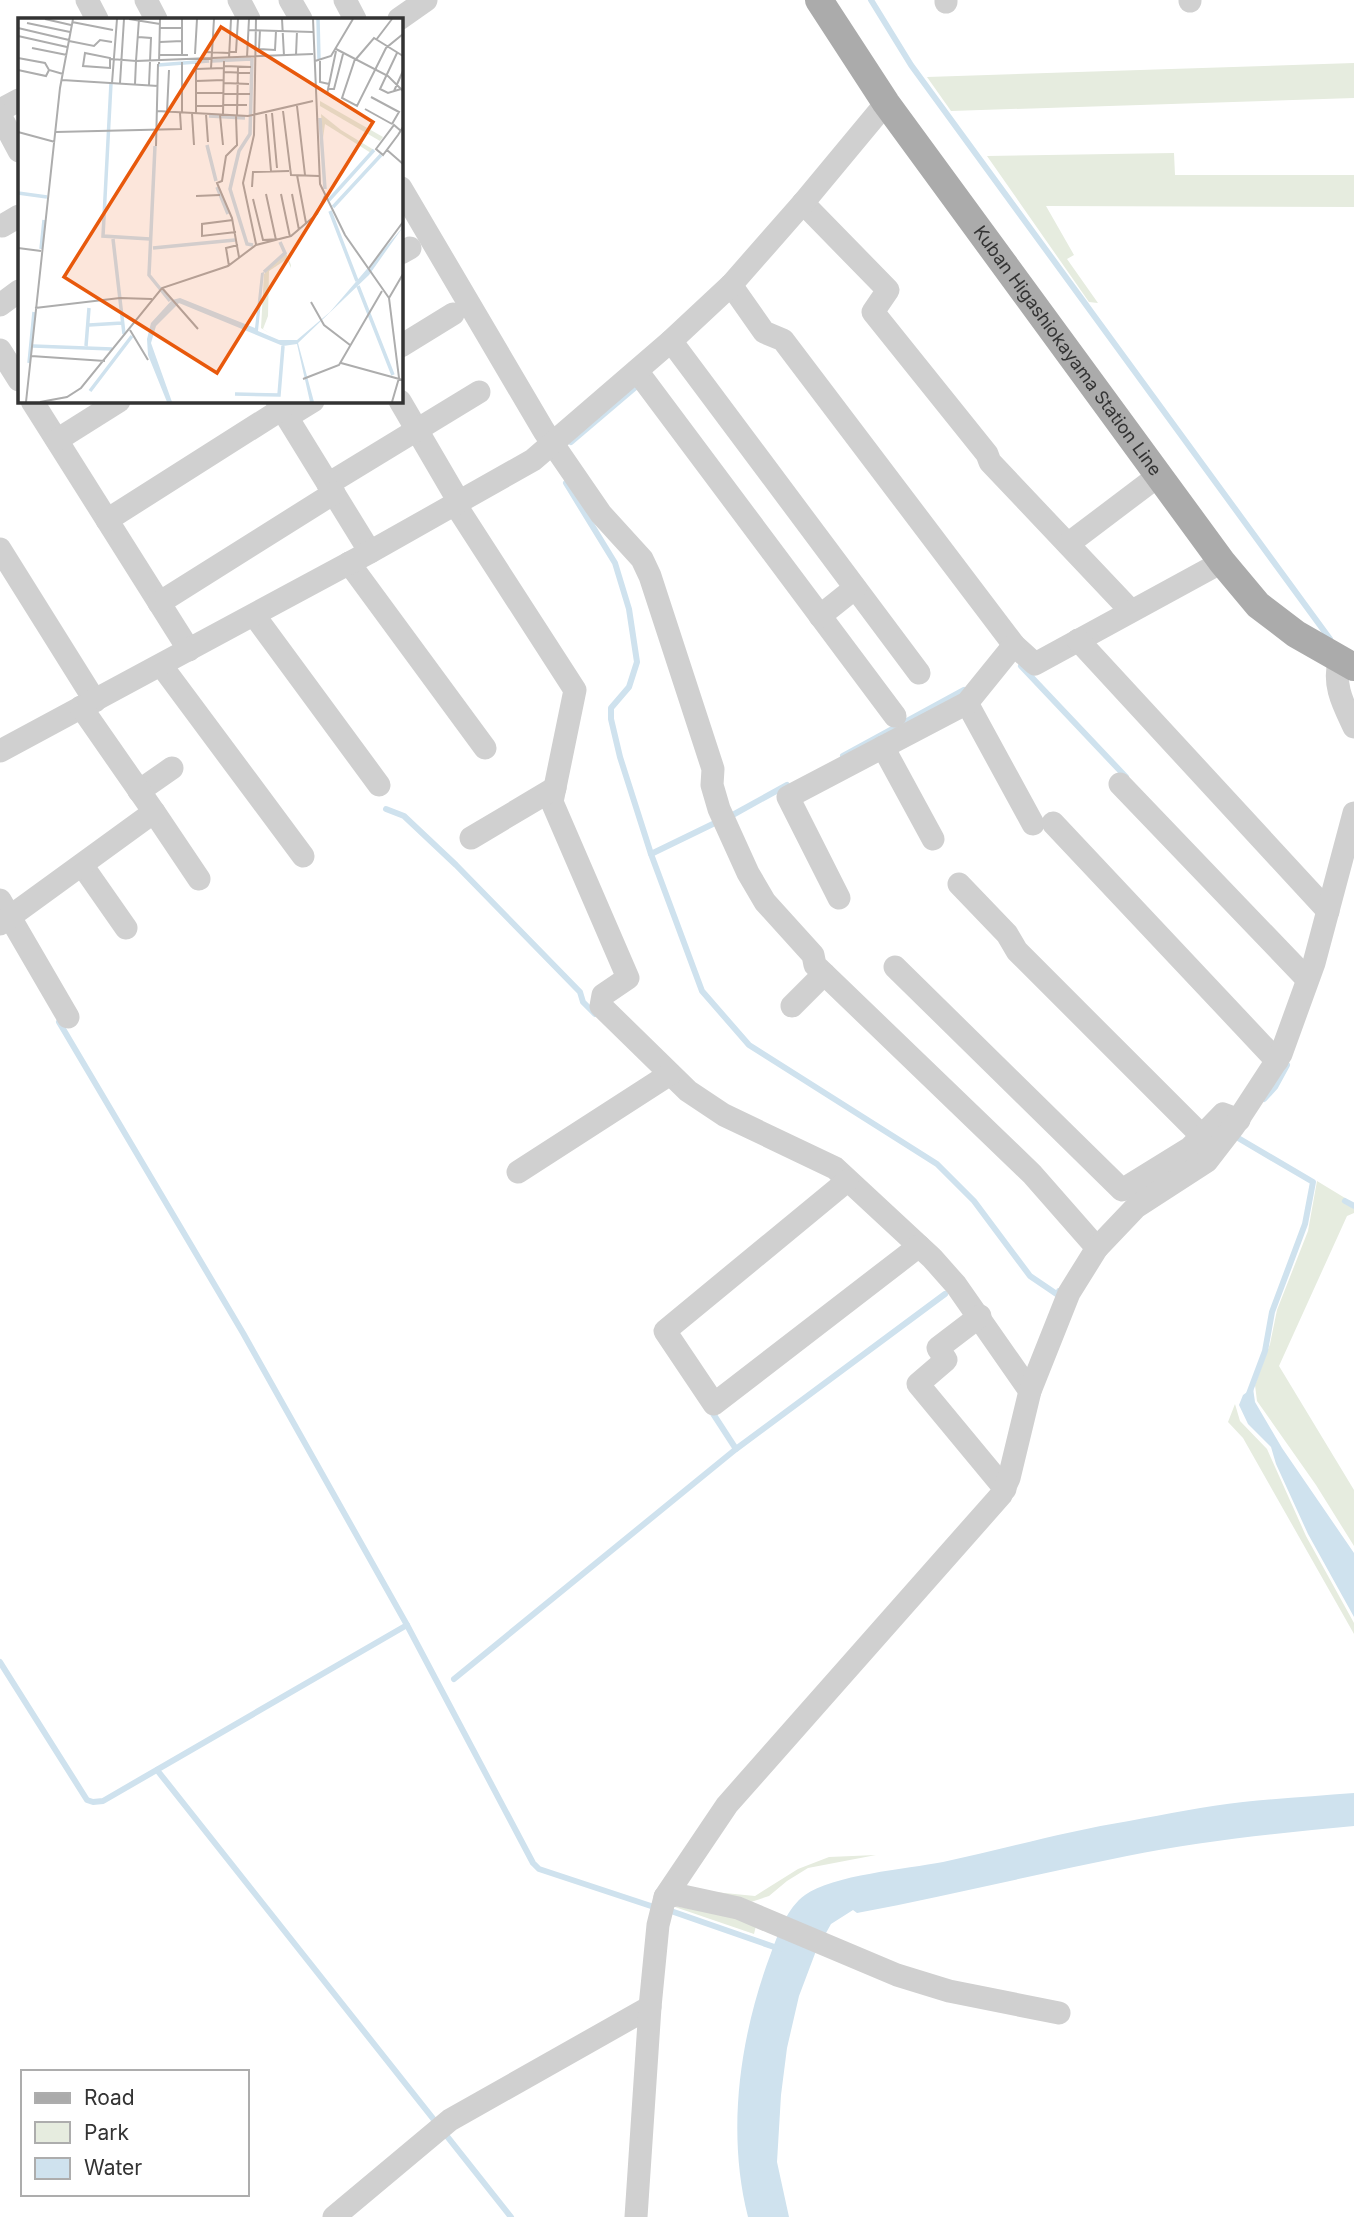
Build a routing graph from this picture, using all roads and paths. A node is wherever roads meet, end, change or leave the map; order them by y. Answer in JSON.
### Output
{"nodes":[{"id":1,"x":87,"y":0,"type":"edge"},
{"id":2,"x":146,"y":0,"type":"edge"},
{"id":3,"x":239,"y":0,"type":"edge"},
{"id":4,"x":290,"y":0,"type":"edge"},
{"id":5,"x":345,"y":0,"type":"edge"},
{"id":6,"x":426,"y":0,"type":"edge"},
{"id":7,"x":819,"y":0,"type":"edge"},
{"id":8,"x":96,"y":18,"type":"edge"},
{"id":9,"x":155,"y":18,"type":"edge"},
{"id":10,"x":248,"y":18,"type":"edge"},
{"id":11,"x":300,"y":18,"type":"edge"},
{"id":12,"x":354,"y":18,"type":"edge"},
{"id":13,"x":400,"y":18,"type":"edge"},
{"id":14,"x":18,"y":101,"type":"edge"},
{"id":15,"x":886,"y":103,"type":"junction"},
{"id":16,"x":0,"y":113,"type":"edge"},
{"id":17,"x":18,"y":148,"type":"edge"},
{"id":18,"x":402,"y":190,"type":"edge"},
{"id":19,"x":803,"y":203,"type":"junction"},
{"id":20,"x":731,"y":285,"type":"junction"},
{"id":21,"x":18,"y":292,"type":"edge"},
{"id":22,"x":0,"y":305,"type":"edge"},
{"id":23,"x":453,"y":314,"type":"dead end"},
{"id":24,"x":671,"y":341,"type":"junction"},
{"id":25,"x":402,"y":345,"type":"edge"},
{"id":26,"x":637,"y":371,"type":"junction"},
{"id":27,"x":480,"y":392,"type":"dead end"},
{"id":28,"x":33,"y":402,"type":"edge"},
{"id":29,"x":117,"y":402,"type":"edge"},
{"id":30,"x":309,"y":402,"type":"edge"},
{"id":31,"x":401,"y":402,"type":"edge"},
{"id":32,"x":282,"y":409,"type":"edge"},
{"id":33,"x":417,"y":430,"type":"junction"},
{"id":34,"x":57,"y":440,"type":"junction"},
{"id":35,"x":547,"y":448,"type":"junction"},
{"id":36,"x":1158,"y":476,"type":"junction"},
{"id":37,"x":331,"y":488,"type":"junction"},
{"id":38,"x":459,"y":508,"type":"junction"},
{"id":39,"x":107,"y":520,"type":"junction"},
{"id":40,"x":1068,"y":544,"type":"junction"},
{"id":41,"x":0,"y":549,"type":"edge"},
{"id":42,"x":370,"y":552,"type":"junction"},
{"id":43,"x":1222,"y":562,"type":"junction"},
{"id":44,"x":352,"y":568,"type":"junction"},
{"id":45,"x":855,"y":589,"type":"junction"},
{"id":46,"x":159,"y":603,"type":"junction"},
{"id":47,"x":1127,"y":607,"type":"junction"},
{"id":48,"x":254,"y":615,"type":"junction"},
{"id":49,"x":820,"y":616,"type":"junction"},
{"id":50,"x":1078,"y":640,"type":"junction"},
{"id":51,"x":1014,"y":645,"type":"junction"},
{"id":52,"x":189,"y":650,"type":"junction"},
{"id":53,"x":1347,"y":662,"type":"edge"},
{"id":54,"x":165,"y":670,"type":"junction"},
{"id":55,"x":919,"y":673,"type":"dead end"},
{"id":56,"x":967,"y":703,"type":"junction"},
{"id":57,"x":87,"y":710,"type":"junction"},
{"id":58,"x":895,"y":716,"type":"dead end"},
{"id":59,"x":1354,"y":727,"type":"edge"},
{"id":60,"x":883,"y":747,"type":"junction"},
{"id":61,"x":485,"y":748,"type":"dead end"},
{"id":62,"x":0,"y":751,"type":"edge"},
{"id":63,"x":172,"y":768,"type":"dead end"},
{"id":64,"x":1120,"y":784,"type":"dead end"},
{"id":65,"x":379,"y":785,"type":"dead end"},
{"id":66,"x":555,"y":788,"type":"junction"},
{"id":67,"x":139,"y":791,"type":"junction"},
{"id":68,"x":154,"y":812,"type":"junction"},
{"id":69,"x":1354,"y":813,"type":"edge"},
{"id":70,"x":471,"y":838,"type":"dead end"},
{"id":71,"x":933,"y":839,"type":"dead end"},
{"id":72,"x":303,"y":856,"type":"dead end"},
{"id":73,"x":82,"y":865,"type":"junction"},
{"id":74,"x":199,"y":879,"type":"dead end"},
{"id":75,"x":959,"y":884,"type":"dead end"},
{"id":76,"x":839,"y":898,"type":"dead end"},
{"id":77,"x":1328,"y":911,"type":"junction"},
{"id":78,"x":4,"y":916,"type":"edge"},
{"id":79,"x":126,"y":928,"type":"dead end"},
{"id":80,"x":895,"y":967,"type":"dead end"},
{"id":81,"x":824,"y":974,"type":"junction"},
{"id":82,"x":1307,"y":979,"type":"junction"},
{"id":83,"x":792,"y":1006,"type":"dead end"},
{"id":84,"x":68,"y":1017,"type":"dead end"},
{"id":85,"x":1277,"y":1061,"type":"junction"},
{"id":86,"x":664,"y":1078,"type":"junction"},
{"id":87,"x":1239,"y":1120,"type":"junction"},
{"id":88,"x":1202,"y":1136,"type":"junction"},
{"id":89,"x":518,"y":1172,"type":"dead end"},
{"id":90,"x":847,"y":1181,"type":"junction"},
{"id":91,"x":1129,"y":1200,"type":"junction"},
{"id":92,"x":1093,"y":1243,"type":"junction"},
{"id":93,"x":919,"y":1246,"type":"junction"},
{"id":94,"x":980,"y":1316,"type":"junction"},
{"id":95,"x":1030,"y":1391,"type":"junction"},
{"id":96,"x":1004,"y":1489,"type":"junction"},
{"id":97,"x":663,"y":1904,"type":"junction"},
{"id":98,"x":650,"y":2007,"type":"junction"},
{"id":99,"x":1059,"y":2013,"type":"dead end"},
{"id":100,"x":334,"y":2217,"type":"edge"},
{"id":101,"x":636,"y":2217,"type":"edge"}],
"edges":[{"from":1,"to":8,"type":"street"},
{"from":2,"to":9,"type":"street"},
{"from":3,"to":10,"type":"street"},
{"from":4,"to":11,"type":"street"},
{"from":5,"to":12,"type":"street"},
{"from":6,"to":13,"type":"street"},
{"from":7,"to":15,"type":"main road","name":"Kuban Higashiokayama Station Line"},
{"from":14,"to":16,"type":"street"},
{"from":15,"to":19,"type":"street"},
{"from":15,"to":36,"type":"main road","name":"Kuban Higashiokayama Station Line"},
{"from":16,"to":17,"type":"street"},
{"from":18,"to":35,"type":"street"},
{"from":19,"to":20,"type":"street"},
{"from":19,"to":40,"type":"street"},
{"from":20,"to":24,"type":"street"},
{"from":20,"to":51,"type":"street"},
{"from":21,"to":22,"type":"street"},
{"from":23,"to":25,"type":"street"},
{"from":24,"to":26,"type":"street"},
{"from":24,"to":45,"type":"street"},
{"from":26,"to":35,"type":"street"},
{"from":26,"to":49,"type":"street"},
{"from":27,"to":33,"type":"street"},
{"from":28,"to":34,"type":"street"},
{"from":29,"to":34,"type":"street"},
{"from":30,"to":32,"type":"street"},
{"from":31,"to":33,"type":"street"},
{"from":32,"to":37,"type":"street"},
{"from":32,"to":39,"type":"street"},
{"from":33,"to":37,"type":"street"},
{"from":33,"to":38,"type":"street"},
{"from":34,"to":39,"type":"street"},
{"from":35,"to":38,"type":"street"},
{"from":35,"to":81,"type":"street"},
{"from":36,"to":40,"type":"street"},
{"from":36,"to":43,"type":"main road","name":"Kuban Higashiokayama Station Line"},
{"from":37,"to":42,"type":"street"},
{"from":37,"to":46,"type":"street"},
{"from":38,"to":42,"type":"street"},
{"from":38,"to":66,"type":"street"},
{"from":39,"to":46,"type":"street"},
{"from":40,"to":47,"type":"street"},
{"from":41,"to":57,"type":"street"},
{"from":42,"to":44,"type":"street"},
{"from":43,"to":47,"type":"street"},
{"from":43,"to":53,"type":"main road","name":"Kuban Higashiokayama Station Line"},
{"from":44,"to":48,"type":"street"},
{"from":44,"to":61,"type":"street"},
{"from":45,"to":49,"type":"street"},
{"from":45,"to":55,"type":"street"},
{"from":46,"to":52,"type":"street"},
{"from":47,"to":50,"type":"street"},
{"from":48,"to":52,"type":"street"},
{"from":48,"to":65,"type":"street"},
{"from":49,"to":58,"type":"street"},
{"from":50,"to":51,"type":"street"},
{"from":50,"to":77,"type":"street"},
{"from":51,"to":56,"type":"street"},
{"from":52,"to":54,"type":"street"},
{"from":53,"to":59,"type":"street"},
{"from":54,"to":57,"type":"street"},
{"from":54,"to":72,"type":"street"},
{"from":56,"to":60,"type":"street"},
{"from":56,"to":85,"type":"street"},
{"from":57,"to":62,"type":"street"},
{"from":57,"to":67,"type":"street"},
{"from":60,"to":71,"type":"street"},
{"from":60,"to":76,"type":"street"},
{"from":63,"to":67,"type":"street"},
{"from":64,"to":82,"type":"street"},
{"from":66,"to":70,"type":"street"},
{"from":66,"to":86,"type":"street"},
{"from":67,"to":68,"type":"street"},
{"from":68,"to":73,"type":"street"},
{"from":68,"to":74,"type":"street"},
{"from":69,"to":77,"type":"street"},
{"from":73,"to":78,"type":"street"},
{"from":73,"to":79,"type":"street"},
{"from":75,"to":88,"type":"street"},
{"from":77,"to":82,"type":"street"},
{"from":78,"to":84,"type":"street"},
{"from":80,"to":91,"type":"street"},
{"from":81,"to":83,"type":"street"},
{"from":81,"to":92,"type":"street"},
{"from":82,"to":85,"type":"street"},
{"from":85,"to":87,"type":"street"},
{"from":86,"to":89,"type":"street"},
{"from":86,"to":90,"type":"street"},
{"from":87,"to":88,"type":"street"},
{"from":87,"to":91,"type":"street"},
{"from":88,"to":91,"type":"street"},
{"from":90,"to":93,"type":"street"},
{"from":90,"to":93,"type":"street"},
{"from":91,"to":92,"type":"street"},
{"from":92,"to":95,"type":"street"},
{"from":93,"to":94,"type":"street"},
{"from":94,"to":95,"type":"street"},
{"from":94,"to":96,"type":"street"},
{"from":95,"to":96,"type":"street"},
{"from":96,"to":97,"type":"street"},
{"from":97,"to":98,"type":"street"},
{"from":97,"to":99,"type":"street"},
{"from":98,"to":100,"type":"street"},
{"from":98,"to":101,"type":"street"}]}
